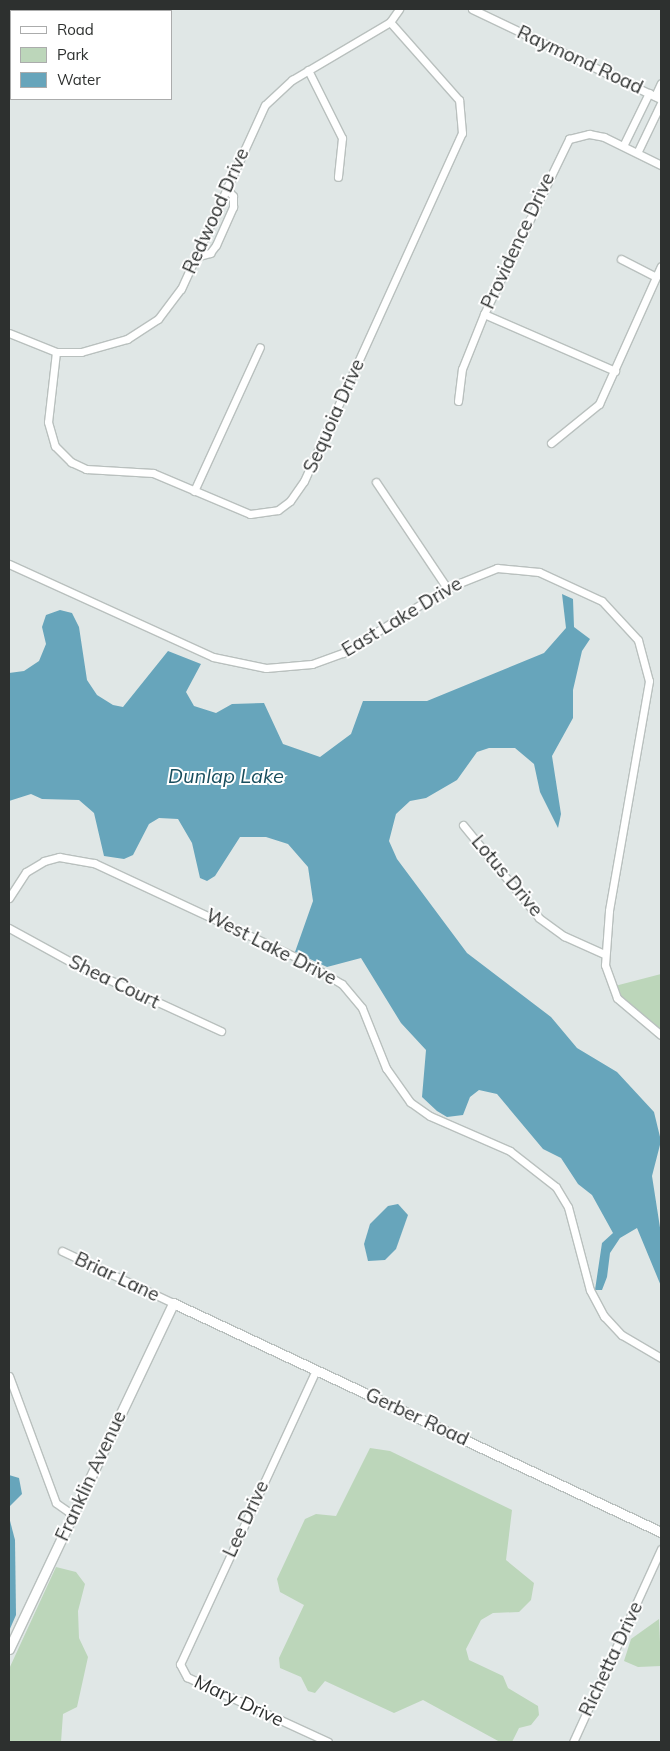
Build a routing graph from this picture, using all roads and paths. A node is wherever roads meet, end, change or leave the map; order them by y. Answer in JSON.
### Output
{"nodes":[{"id":1,"x":399,"y":9,"type":"edge"},
{"id":2,"x":472,"y":9,"type":"edge"},
{"id":3,"x":390,"y":22,"type":"junction"},
{"id":4,"x":308,"y":70,"type":"junction"},
{"id":5,"x":661,"y":83,"type":"edge"},
{"id":6,"x":655,"y":96,"type":"edge"},
{"id":7,"x":661,"y":103,"type":"edge"},
{"id":8,"x":624,"y":144,"type":"junction"},
{"id":9,"x":638,"y":151,"type":"junction"},
{"id":10,"x":661,"y":164,"type":"edge"},
{"id":11,"x":338,"y":177,"type":"dead end"},
{"id":12,"x":226,"y":188,"type":"junction"},
{"id":13,"x":196,"y":257,"type":"junction"},
{"id":14,"x":621,"y":259,"type":"dead end"},
{"id":15,"x":661,"y":266,"type":"edge"},
{"id":16,"x":656,"y":277,"type":"junction"},
{"id":17,"x":484,"y":314,"type":"junction"},
{"id":18,"x":9,"y":333,"type":"edge"},
{"id":19,"x":260,"y":346,"type":"dead end"},
{"id":20,"x":56,"y":352,"type":"junction"},
{"id":21,"x":615,"y":371,"type":"junction"},
{"id":22,"x":458,"y":400,"type":"dead end"},
{"id":23,"x":551,"y":443,"type":"dead end"},
{"id":24,"x":376,"y":482,"type":"dead end"},
{"id":25,"x":194,"y":491,"type":"junction"},
{"id":26,"x":9,"y":564,"type":"edge"},
{"id":27,"x":447,"y":588,"type":"junction"},
{"id":28,"x":463,"y":824,"type":"dead end"},
{"id":29,"x":9,"y":898,"type":"edge"},
{"id":30,"x":9,"y":928,"type":"edge"},
{"id":31,"x":604,"y":954,"type":"junction"},
{"id":32,"x":221,"y":1031,"type":"dead end"},
{"id":33,"x":661,"y":1035,"type":"edge"},
{"id":34,"x":62,"y":1251,"type":"dead end"},
{"id":35,"x":172,"y":1303,"type":"junction"},
{"id":36,"x":661,"y":1358,"type":"edge"},
{"id":37,"x":316,"y":1370,"type":"junction"},
{"id":38,"x":9,"y":1376,"type":"edge"},
{"id":39,"x":72,"y":1514,"type":"junction"},
{"id":40,"x":661,"y":1532,"type":"edge"},
{"id":41,"x":661,"y":1549,"type":"edge"},
{"id":42,"x":9,"y":1649,"type":"edge"},
{"id":43,"x":181,"y":1669,"type":"joint"},
{"id":44,"x":328,"y":1742,"type":"edge"},
{"id":45,"x":573,"y":1742,"type":"edge"}],
"edges":[{"from":1,"to":3,"type":"street","name":"Redwood Drive"},
{"from":2,"to":6,"type":"street","name":"Raymond Road"},
{"from":3,"to":4,"type":"street","name":"Redwood Drive"},
{"from":3,"to":25,"type":"street","name":"Sequoia Drive"},
{"from":4,"to":11,"type":"street"},
{"from":4,"to":12,"type":"street","name":"Redwood Drive"},
{"from":5,"to":6,"type":"street"},
{"from":6,"to":8,"type":"street"},
{"from":7,"to":9,"type":"street"},
{"from":8,"to":9,"type":"street"},
{"from":8,"to":17,"type":"street","name":"Providence Drive"},
{"from":9,"to":10,"type":"street"},
{"from":12,"to":13,"type":"street","name":"Redwood Drive"},
{"from":12,"to":13,"type":"street"},
{"from":13,"to":20,"type":"street","name":"Redwood Drive"},
{"from":14,"to":16,"type":"street"},
{"from":15,"to":16,"type":"street"},
{"from":16,"to":21,"type":"street"},
{"from":17,"to":21,"type":"street"},
{"from":17,"to":22,"type":"street","name":"Providence Drive"},
{"from":18,"to":20,"type":"street","name":"Redwood Drive"},
{"from":19,"to":25,"type":"street"},
{"from":20,"to":25,"type":"street","name":"Sequoia Drive"},
{"from":21,"to":23,"type":"street"},
{"from":24,"to":27,"type":"street"},
{"from":26,"to":27,"type":"street","name":"East Lake Drive"},
{"from":27,"to":31,"type":"street","name":"East Lake Drive"},
{"from":28,"to":31,"type":"street","name":"Lotus Drive"},
{"from":29,"to":36,"type":"street","name":"West Lake Drive"},
{"from":30,"to":32,"type":"street","name":"Shea Court"},
{"from":31,"to":33,"type":"street","name":"East Lake Drive"},
{"from":34,"to":35,"type":"street","name":"Briar Lane"},
{"from":35,"to":37,"type":"street","name":"Gerber Road"},
{"from":35,"to":39,"type":"street","name":"Franklin Avenue"},
{"from":37,"to":40,"type":"street","name":"Gerber Road"},
{"from":37,"to":43,"type":"street","name":"Lee Drive"},
{"from":38,"to":39,"type":"street"},
{"from":39,"to":42,"type":"street","name":"Franklin Avenue"},
{"from":41,"to":45,"type":"street","name":"Richetta Drive"},
{"from":43,"to":44,"type":"street","name":"Mary Drive"}]}
